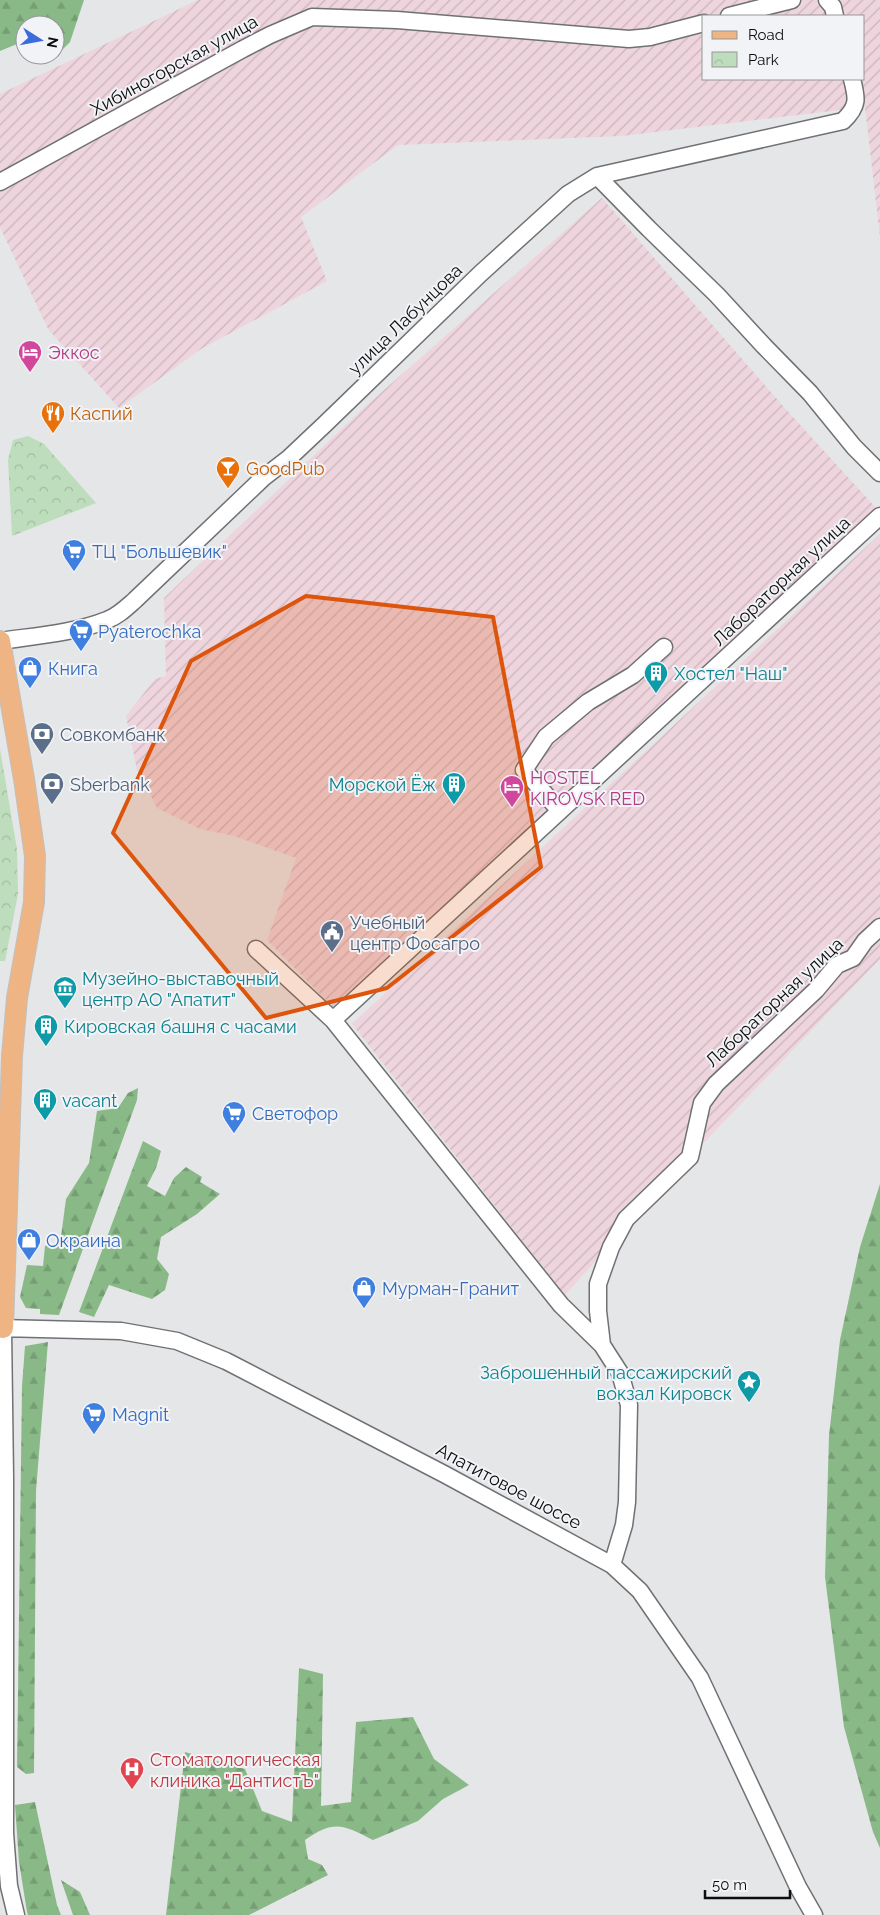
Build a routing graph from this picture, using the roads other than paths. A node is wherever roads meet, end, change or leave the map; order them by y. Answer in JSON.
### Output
{"nodes":[{"id":1,"x":792,"y":0,"type":"edge"},
{"id":2,"x":827,"y":0,"type":"edge"},
{"id":3,"x":733,"y":15,"type":"edge"},
{"id":4,"x":835,"y":15,"type":"edge"},
{"id":5,"x":702,"y":24,"type":"edge"},
{"id":6,"x":852,"y":80,"type":"edge"},
{"id":7,"x":597,"y":176,"type":"junction"},
{"id":8,"x":0,"y":182,"type":"edge"},
{"id":9,"x":880,"y":473,"type":"edge"},
{"id":10,"x":880,"y":516,"type":"edge"},
{"id":11,"x":0,"y":632,"type":"edge"},
{"id":12,"x":28,"y":637,"type":"junction"},
{"id":13,"x":0,"y":641,"type":"edge"},
{"id":14,"x":664,"y":647,"type":"dead end"},
{"id":15,"x":560,"y":811,"type":"junction"},
{"id":16,"x":880,"y":927,"type":"edge"},
{"id":17,"x":256,"y":948,"type":"dead end"},
{"id":18,"x":333,"y":1020,"type":"junction"},
{"id":19,"x":2,"y":1328,"type":"edge"},
{"id":20,"x":602,"y":1345,"type":"junction"},
{"id":21,"x":612,"y":1565,"type":"junction"},
{"id":22,"x":2,"y":1791,"type":"edge"},
{"id":23,"x":16,"y":1915,"type":"edge"},
{"id":24,"x":814,"y":1915,"type":"edge"}],
"edges":[{"from":1,"to":3,"type":"street"},
{"from":2,"to":4,"type":"street"},
{"from":5,"to":8,"type":"street","name":"Хибиногорская улица"},
{"from":6,"to":7,"type":"street","name":"улица Лабунцова"},
{"from":7,"to":9,"type":"street"},
{"from":7,"to":12,"type":"street","name":"улица Лабунцова"},
{"from":10,"to":15,"type":"street","name":"Лабораторная улица"},
{"from":11,"to":12,"type":"street","name":"улица Лабунцова"},
{"from":12,"to":13,"type":"street","name":"улица Лабунцова"},
{"from":13,"to":19,"type":"main road"},
{"from":14,"to":15,"type":"street"},
{"from":15,"to":18,"type":"street","name":"Лабораторная улица"},
{"from":16,"to":20,"type":"street","name":"Лабораторная улица"},
{"from":17,"to":18,"type":"street","name":"Лабораторная улица"},
{"from":18,"to":20,"type":"street","name":"Лабораторная улица"},
{"from":19,"to":21,"type":"street","name":"Апатитовое шоссе"},
{"from":19,"to":22,"type":"street"},
{"from":20,"to":21,"type":"street","name":"Лабораторная улица"},
{"from":21,"to":24,"type":"street","name":"Апатитовое шоссе"},
{"from":22,"to":23,"type":"street"}]}
